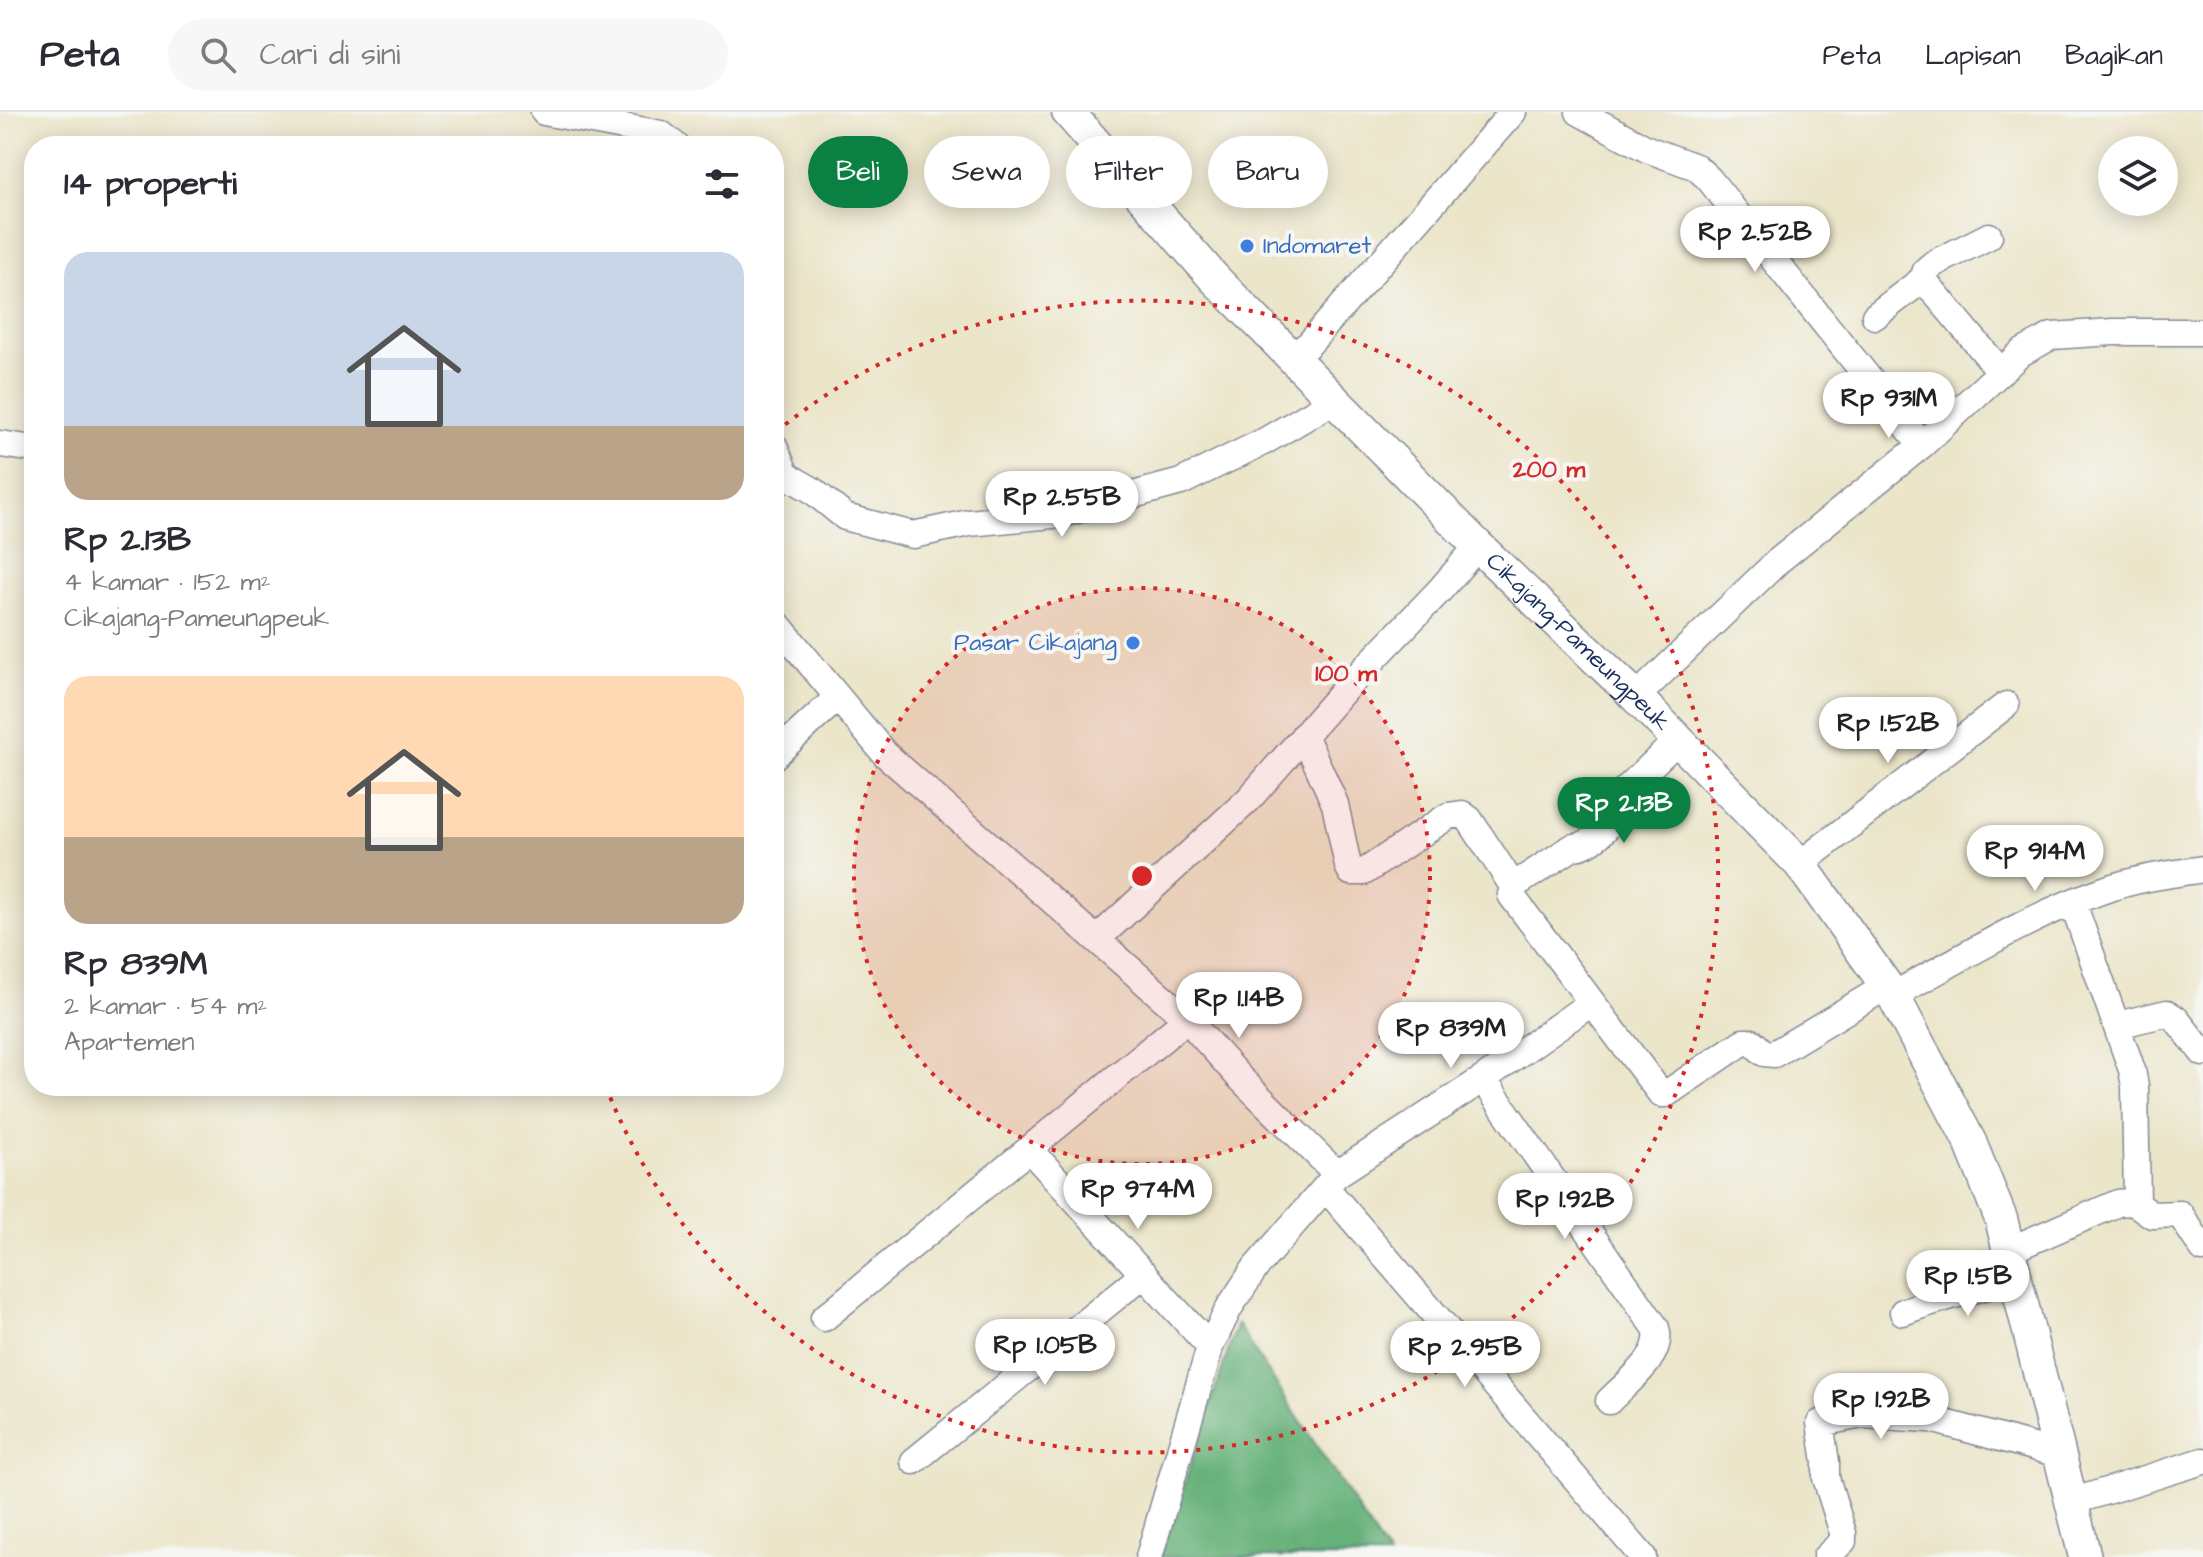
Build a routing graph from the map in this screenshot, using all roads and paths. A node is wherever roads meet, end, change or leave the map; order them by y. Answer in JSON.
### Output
{"nodes":[{"id":1,"x":544,"y":112,"type":"edge"},
{"id":2,"x":1068,"y":112,"type":"edge"},
{"id":3,"x":1513,"y":112,"type":"edge"},
{"id":4,"x":1579,"y":112,"type":"edge"},
{"id":5,"x":667,"y":131,"type":"edge"},
{"id":6,"x":1989,"y":236,"type":"dead end"},
{"id":7,"x":1923,"y":279,"type":"junction"},
{"id":8,"x":1875,"y":316,"type":"dead end"},
{"id":9,"x":2203,"y":332,"type":"edge"},
{"id":10,"x":1292,"y":357,"type":"junction"},
{"id":11,"x":2001,"y":372,"type":"junction"},
{"id":12,"x":1335,"y":400,"type":"junction"},
{"id":13,"x":0,"y":444,"type":"edge"},
{"id":14,"x":1922,"y":445,"type":"junction"},
{"id":15,"x":24,"y":448,"type":"edge"},
{"id":16,"x":784,"y":476,"type":"edge"},
{"id":17,"x":1478,"y":546,"type":"junction"},
{"id":18,"x":784,"y":632,"type":"edge"},
{"id":19,"x":838,"y":697,"type":"junction"},
{"id":20,"x":1636,"y":697,"type":"junction"},
{"id":21,"x":2006,"y":705,"type":"dead end"},
{"id":22,"x":1304,"y":735,"type":"junction"},
{"id":23,"x":1678,"y":740,"type":"junction"},
{"id":24,"x":784,"y":747,"type":"edge"},
{"id":25,"x":1800,"y":864,"type":"junction"},
{"id":26,"x":2203,"y":869,"type":"edge"},
{"id":27,"x":1513,"y":886,"type":"junction"},
{"id":28,"x":2073,"y":903,"type":"junction"},
{"id":29,"x":1098,"y":938,"type":"junction"},
{"id":30,"x":1890,"y":990,"type":"junction"},
{"id":31,"x":1591,"y":1003,"type":"junction"},
{"id":32,"x":1187,"y":1019,"type":"junction"},
{"id":33,"x":2117,"y":1025,"type":"junction"},
{"id":34,"x":2203,"y":1053,"type":"edge"},
{"id":35,"x":1483,"y":1079,"type":"junction"},
{"id":36,"x":1029,"y":1149,"type":"junction"},
{"id":37,"x":1331,"y":1181,"type":"junction"},
{"id":38,"x":2137,"y":1203,"type":"junction"},
{"id":39,"x":2203,"y":1249,"type":"edge"},
{"id":40,"x":2014,"y":1264,"type":"junction"},
{"id":41,"x":1144,"y":1274,"type":"junction"},
{"id":42,"x":1903,"y":1312,"type":"dead end"},
{"id":43,"x":824,"y":1318,"type":"dead end"},
{"id":44,"x":1210,"y":1347,"type":"junction"},
{"id":45,"x":1609,"y":1401,"type":"dead end"},
{"id":46,"x":2059,"y":1454,"type":"junction"},
{"id":47,"x":914,"y":1461,"type":"dead end"},
{"id":48,"x":2203,"y":1461,"type":"edge"},
{"id":49,"x":2071,"y":1502,"type":"junction"},
{"id":50,"x":1631,"y":1554,"type":"edge"},
{"id":51,"x":1149,"y":1557,"type":"edge"},
{"id":52,"x":1826,"y":1557,"type":"edge"},
{"id":53,"x":2085,"y":1557,"type":"edge"}],
"edges":[{"from":1,"to":5,"type":"street"},
{"from":2,"to":10,"type":"main road","name":"Cikajang-Pameungpeuk"},
{"from":3,"to":10,"type":"street"},
{"from":4,"to":14,"type":"street"},
{"from":6,"to":7,"type":"street"},
{"from":7,"to":8,"type":"street"},
{"from":7,"to":11,"type":"street"},
{"from":9,"to":11,"type":"street"},
{"from":10,"to":12,"type":"main road","name":"Cikajang-Pameungpeuk"},
{"from":11,"to":14,"type":"street"},
{"from":12,"to":16,"type":"street"},
{"from":12,"to":17,"type":"main road","name":"Cikajang-Pameungpeuk"},
{"from":13,"to":15,"type":"street"},
{"from":14,"to":20,"type":"street"},
{"from":17,"to":20,"type":"main road","name":"Cikajang-Pameungpeuk"},
{"from":17,"to":22,"type":"street"},
{"from":18,"to":19,"type":"street"},
{"from":19,"to":24,"type":"street"},
{"from":19,"to":29,"type":"street"},
{"from":20,"to":23,"type":"main road","name":"Cikajang-Pameungpeuk"},
{"from":21,"to":25,"type":"street"},
{"from":22,"to":27,"type":"street"},
{"from":22,"to":29,"type":"street"},
{"from":23,"to":25,"type":"main road","name":"Cikajang-Pameungpeuk"},
{"from":23,"to":27,"type":"street"},
{"from":25,"to":30,"type":"main road","name":"Cikajang-Pameungpeuk"},
{"from":26,"to":28,"type":"street"},
{"from":27,"to":31,"type":"street"},
{"from":28,"to":30,"type":"street"},
{"from":28,"to":33,"type":"street"},
{"from":29,"to":32,"type":"street"},
{"from":30,"to":31,"type":"street"},
{"from":30,"to":40,"type":"main road","name":"Cikajang-Pameungpeuk"},
{"from":31,"to":35,"type":"street"},
{"from":32,"to":36,"type":"street"},
{"from":32,"to":37,"type":"street"},
{"from":33,"to":34,"type":"street"},
{"from":33,"to":38,"type":"street"},
{"from":35,"to":37,"type":"street"},
{"from":35,"to":45,"type":"street"},
{"from":36,"to":41,"type":"street"},
{"from":36,"to":43,"type":"street"},
{"from":37,"to":44,"type":"street"},
{"from":37,"to":50,"type":"street"},
{"from":38,"to":39,"type":"street"},
{"from":38,"to":40,"type":"street"},
{"from":40,"to":42,"type":"street"},
{"from":40,"to":46,"type":"main road","name":"Cikajang-Pameungpeuk"},
{"from":41,"to":44,"type":"street"},
{"from":41,"to":47,"type":"street"},
{"from":44,"to":51,"type":"street"},
{"from":46,"to":49,"type":"main road","name":"Cikajang-Pameungpeuk"},
{"from":46,"to":52,"type":"street"},
{"from":48,"to":49,"type":"street"},
{"from":49,"to":53,"type":"main road","name":"Cikajang-Pameungpeuk"}]}
